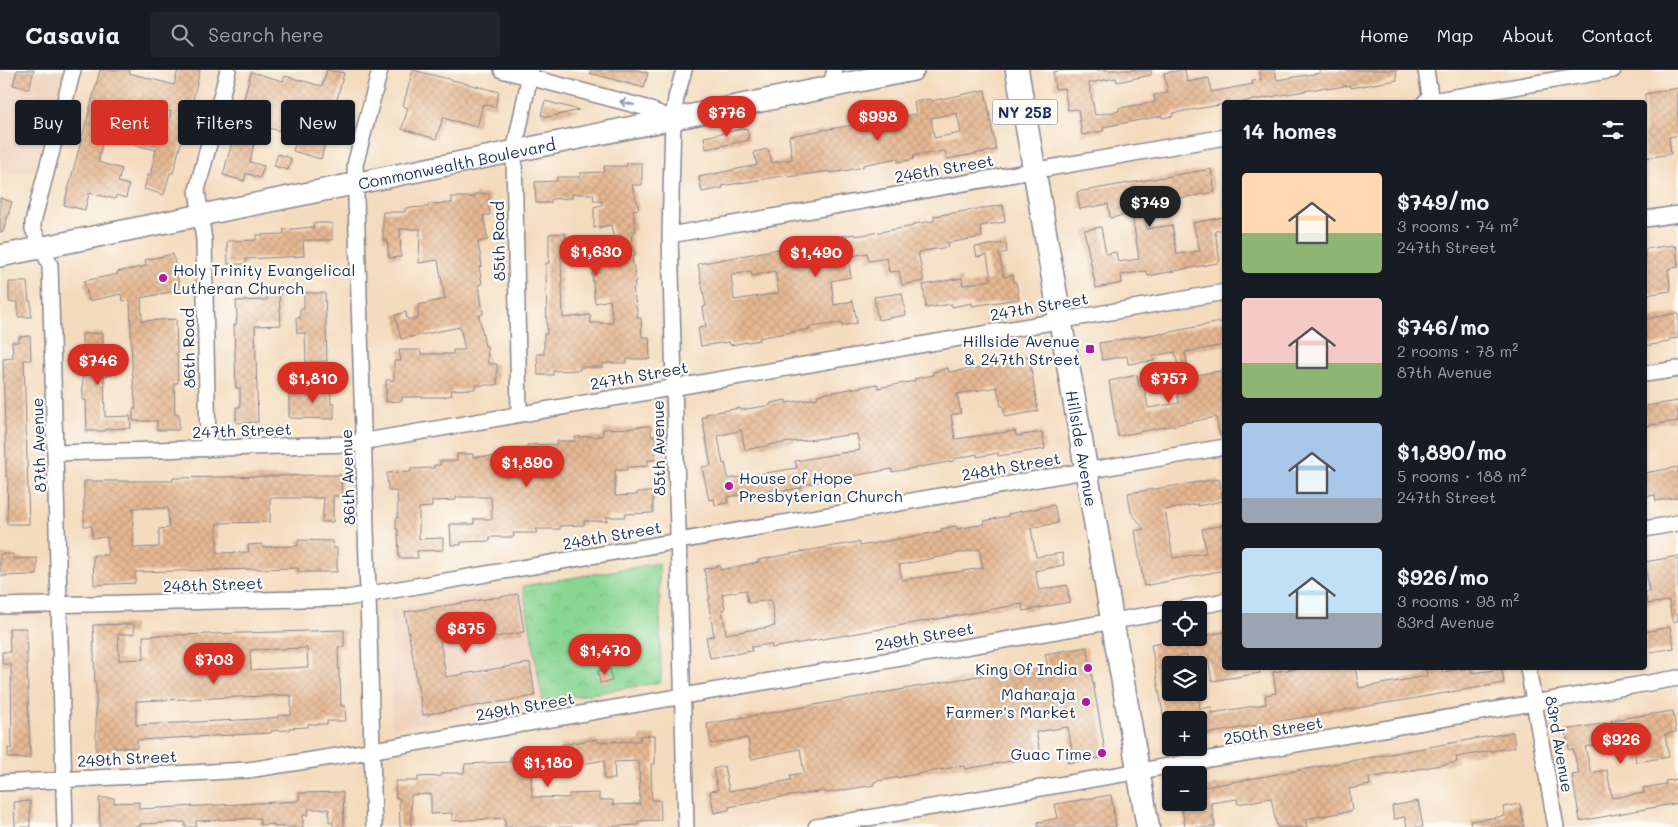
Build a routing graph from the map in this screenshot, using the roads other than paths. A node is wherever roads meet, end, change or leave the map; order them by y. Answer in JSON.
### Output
{"nodes":[{"id":1,"x":73,"y":70,"type":"edge"},
{"id":2,"x":228,"y":70,"type":"edge"},
{"id":3,"x":380,"y":70,"type":"edge"},
{"id":4,"x":502,"y":70,"type":"edge"},
{"id":5,"x":684,"y":70,"type":"edge"},
{"id":6,"x":913,"y":70,"type":"edge"},
{"id":7,"x":1018,"y":70,"type":"edge"},
{"id":8,"x":1426,"y":70,"type":"edge"},
{"id":9,"x":1613,"y":70,"type":"edge"},
{"id":10,"x":530,"y":74,"type":"edge"},
{"id":11,"x":832,"y":79,"type":"edge"},
{"id":12,"x":1429,"y":100,"type":"edge"},
{"id":13,"x":1440,"y":100,"type":"edge"},
{"id":14,"x":673,"y":119,"type":"junction"},
{"id":15,"x":1222,"y":138,"type":"edge"},
{"id":16,"x":514,"y":152,"type":"junction"},
{"id":17,"x":1035,"y":170,"type":"junction"},
{"id":18,"x":356,"y":184,"type":"junction"},
{"id":19,"x":1678,"y":214,"type":"edge"},
{"id":20,"x":200,"y":216,"type":"junction"},
{"id":21,"x":1647,"y":220,"type":"edge"},
{"id":22,"x":670,"y":235,"type":"junction"},
{"id":23,"x":42,"y":247,"type":"junction"},
{"id":24,"x":0,"y":256,"type":"edge"},
{"id":25,"x":1222,"y":293,"type":"edge"},
{"id":26,"x":1061,"y":320,"type":"junction"},
{"id":27,"x":1678,"y":369,"type":"edge"},
{"id":28,"x":1647,"y":374,"type":"edge"},
{"id":29,"x":674,"y":387,"type":"junction"},
{"id":30,"x":519,"y":414,"type":"junction"},
{"id":31,"x":364,"y":442,"type":"junction"},
{"id":32,"x":1222,"y":447,"type":"edge"},
{"id":33,"x":208,"y":449,"type":"junction"},
{"id":34,"x":56,"y":453,"type":"junction"},
{"id":35,"x":1087,"y":470,"type":"junction"},
{"id":36,"x":1678,"y":523,"type":"edge"},
{"id":37,"x":1647,"y":529,"type":"edge"},
{"id":38,"x":678,"y":541,"type":"junction"},
{"id":39,"x":368,"y":594,"type":"junction"},
{"id":40,"x":1222,"y":602,"type":"edge"},
{"id":41,"x":60,"y":605,"type":"junction"},
{"id":42,"x":1207,"y":605,"type":"edge"},
{"id":43,"x":0,"y":606,"type":"edge"},
{"id":44,"x":1162,"y":613,"type":"edge"},
{"id":45,"x":1113,"y":621,"type":"junction"},
{"id":46,"x":1528,"y":670,"type":"edge"},
{"id":47,"x":1678,"y":678,"type":"edge"},
{"id":48,"x":682,"y":696,"type":"junction"},
{"id":49,"x":1535,"y":703,"type":"junction"},
{"id":50,"x":372,"y":750,"type":"junction"},
{"id":51,"x":1138,"y":771,"type":"junction"},
{"id":52,"x":64,"y":779,"type":"junction"},
{"id":53,"x":0,"y":782,"type":"edge"},
{"id":54,"x":66,"y":827,"type":"edge"},
{"id":55,"x":374,"y":827,"type":"edge"},
{"id":56,"x":686,"y":827,"type":"edge"},
{"id":57,"x":816,"y":827,"type":"edge"},
{"id":58,"x":1148,"y":827,"type":"edge"},
{"id":59,"x":1556,"y":827,"type":"edge"}],
"edges":[{"from":1,"to":23,"type":"street","name":"87th Avenue"},
{"from":2,"to":20,"type":"street","name":"86th Road"},
{"from":3,"to":18,"type":"street","name":"86th Avenue"},
{"from":4,"to":10,"type":"street"},
{"from":5,"to":14,"type":"street","name":"85th Avenue"},
{"from":6,"to":11,"type":"street","name":"Commonwealth Boulevard"},
{"from":7,"to":17,"type":"main road","name":"Hillside Avenue","number":"NY 25B"},
{"from":8,"to":12,"type":"street"},
{"from":9,"to":13,"type":"street"},
{"from":14,"to":10,"type":"street","one_way":true},
{"from":10,"to":16,"type":"street","name":"85th Road"},
{"from":11,"to":14,"type":"street","name":"Commonwealth Boulevard"},
{"from":14,"to":16,"type":"street","name":"Commonwealth Boulevard"},
{"from":14,"to":22,"type":"street","name":"85th Avenue"},
{"from":15,"to":17,"type":"street","name":"246th Street"},
{"from":16,"to":18,"type":"street","name":"Commonwealth Boulevard"},
{"from":16,"to":30,"type":"street","name":"85th Road"},
{"from":17,"to":22,"type":"street","name":"246th Street"},
{"from":17,"to":26,"type":"main road","name":"Hillside Avenue","number":"NY 25B"},
{"from":18,"to":20,"type":"street","name":"Commonwealth Boulevard"},
{"from":18,"to":31,"type":"street","name":"86th Avenue"},
{"from":19,"to":21,"type":"street"},
{"from":20,"to":23,"type":"street","name":"Commonwealth Boulevard"},
{"from":20,"to":33,"type":"street","name":"86th Road"},
{"from":22,"to":29,"type":"street","name":"85th Avenue"},
{"from":23,"to":24,"type":"street","name":"Commonwealth Boulevard"},
{"from":23,"to":34,"type":"street","name":"87th Avenue"},
{"from":25,"to":26,"type":"street","name":"247th Street"},
{"from":26,"to":29,"type":"street","name":"247th Street"},
{"from":26,"to":35,"type":"main road","name":"Hillside Avenue","number":"NY 25B"},
{"from":27,"to":28,"type":"street"},
{"from":29,"to":30,"type":"street","name":"247th Street"},
{"from":29,"to":38,"type":"street","name":"85th Avenue"},
{"from":30,"to":31,"type":"street","name":"247th Street"},
{"from":31,"to":33,"type":"street","name":"247th Street"},
{"from":31,"to":39,"type":"street","name":"86th Avenue"},
{"from":32,"to":35,"type":"street","name":"248th Street"},
{"from":33,"to":34,"type":"street","name":"247th Street"},
{"from":34,"to":41,"type":"street","name":"87th Avenue"},
{"from":35,"to":38,"type":"street","name":"248th Street"},
{"from":35,"to":45,"type":"main road","name":"Hillside Avenue","number":"NY 25B"},
{"from":36,"to":37,"type":"street"},
{"from":38,"to":39,"type":"street","name":"248th Street"},
{"from":38,"to":48,"type":"street","name":"85th Avenue"},
{"from":39,"to":41,"type":"street","name":"248th Street"},
{"from":39,"to":50,"type":"street","name":"86th Avenue"},
{"from":40,"to":42,"type":"street"},
{"from":41,"to":43,"type":"street","name":"248th Street"},
{"from":41,"to":52,"type":"street","name":"87th Avenue"},
{"from":44,"to":45,"type":"street","name":"249th Street"},
{"from":45,"to":48,"type":"street","name":"249th Street"},
{"from":45,"to":51,"type":"main road","name":"Hillside Avenue","number":"NY 25B"},
{"from":46,"to":49,"type":"street","name":"83rd Avenue"},
{"from":47,"to":49,"type":"street","name":"250th Street"},
{"from":48,"to":50,"type":"street","name":"249th Street"},
{"from":48,"to":56,"type":"street","name":"85th Avenue"},
{"from":49,"to":51,"type":"street","name":"250th Street"},
{"from":49,"to":59,"type":"street","name":"83rd Avenue"},
{"from":50,"to":52,"type":"street","name":"249th Street"},
{"from":50,"to":55,"type":"street","name":"86th Avenue"},
{"from":51,"to":57,"type":"street","name":"250th Street"},
{"from":51,"to":58,"type":"main road","name":"Hillside Avenue","number":"NY 25B"},
{"from":52,"to":53,"type":"street","name":"249th Street"},
{"from":52,"to":54,"type":"street","name":"87th Avenue"}]}
